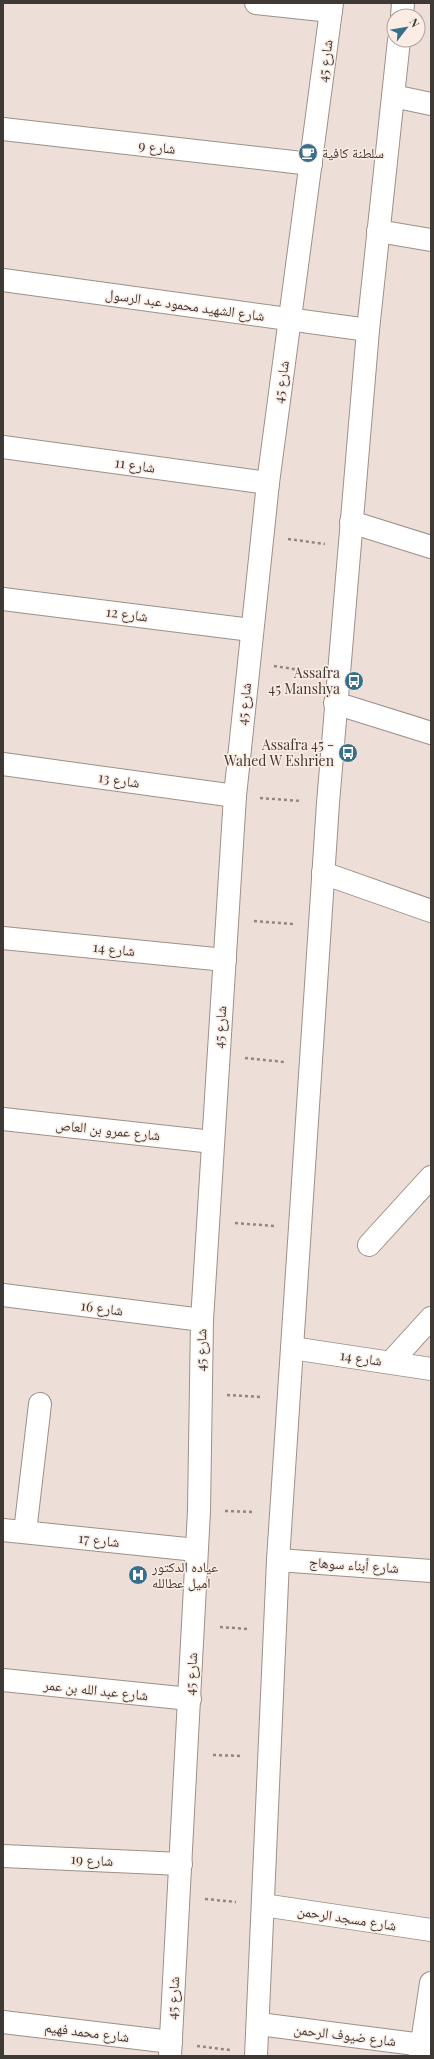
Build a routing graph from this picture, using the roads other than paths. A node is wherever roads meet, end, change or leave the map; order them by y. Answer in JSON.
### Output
{"nodes":[{"id":1,"x":256,"y":3,"type":"edge"},
{"id":2,"x":332,"y":7,"type":"edge"},
{"id":3,"x":398,"y":48,"type":"edge"},
{"id":4,"x":393,"y":96,"type":"junction"},
{"id":5,"x":431,"y":104,"type":"edge"},
{"id":6,"x":3,"y":129,"type":"edge"},
{"id":7,"x":311,"y":164,"type":"junction"},
{"id":8,"x":378,"y":231,"type":"junction"},
{"id":9,"x":431,"y":240,"type":"edge"},
{"id":10,"x":3,"y":280,"type":"edge"},
{"id":11,"x":290,"y":320,"type":"junction"},
{"id":12,"x":368,"y":330,"type":"junction"},
{"id":13,"x":3,"y":447,"type":"edge"},
{"id":14,"x":268,"y":483,"type":"junction"},
{"id":15,"x":351,"y":522,"type":"junction"},
{"id":16,"x":431,"y":547,"type":"edge"},
{"id":17,"x":3,"y":599,"type":"edge"},
{"id":18,"x":251,"y":630,"type":"junction"},
{"id":19,"x":335,"y":703,"type":"junction"},
{"id":20,"x":431,"y":733,"type":"edge"},
{"id":21,"x":3,"y":764,"type":"edge"},
{"id":22,"x":235,"y":796,"type":"junction"},
{"id":23,"x":323,"y":873,"type":"junction"},
{"id":24,"x":431,"y":911,"type":"edge"},
{"id":25,"x":3,"y":938,"type":"edge"},
{"id":26,"x":225,"y":960,"type":"junction"},
{"id":27,"x":3,"y":1119,"type":"edge"},
{"id":28,"x":214,"y":1142,"type":"junction"},
{"id":29,"x":431,"y":1177,"type":"edge"},
{"id":30,"x":369,"y":1245,"type":"dead end"},
{"id":31,"x":3,"y":1295,"type":"edge"},
{"id":32,"x":431,"y":1318,"type":"edge"},
{"id":33,"x":202,"y":1320,"type":"junction"},
{"id":34,"x":292,"y":1348,"type":"junction"},
{"id":35,"x":391,"y":1362,"type":"junction"},
{"id":36,"x":431,"y":1368,"type":"edge"},
{"id":37,"x":40,"y":1404,"type":"dead end"},
{"id":38,"x":3,"y":1530,"type":"edge"},
{"id":39,"x":25,"y":1532,"type":"junction"},
{"id":40,"x":196,"y":1550,"type":"junction"},
{"id":41,"x":278,"y":1560,"type":"junction"},
{"id":42,"x":431,"y":1570,"type":"edge"},
{"id":43,"x":3,"y":1680,"type":"edge"},
{"id":44,"x":190,"y":1699,"type":"junction"},
{"id":45,"x":3,"y":1856,"type":"edge"},
{"id":46,"x":181,"y":1864,"type":"junction"},
{"id":47,"x":263,"y":1905,"type":"junction"},
{"id":48,"x":431,"y":1930,"type":"edge"},
{"id":49,"x":431,"y":1983,"type":"edge"},
{"id":50,"x":3,"y":2022,"type":"edge"},
{"id":51,"x":258,"y":2024,"type":"junction"},
{"id":52,"x":170,"y":2049,"type":"edge"},
{"id":53,"x":424,"y":2049,"type":"edge"},
{"id":54,"x":256,"y":2054,"type":"edge"}],
"edges":[{"from":1,"to":2,"type":"street"},
{"from":2,"to":7,"type":"street","name":"شارع 45"},
{"from":3,"to":4,"type":"street"},
{"from":4,"to":5,"type":"street"},
{"from":4,"to":8,"type":"street"},
{"from":6,"to":7,"type":"street","name":"شارع 9"},
{"from":7,"to":11,"type":"street","name":"شارع 45"},
{"from":8,"to":9,"type":"street"},
{"from":8,"to":12,"type":"street"},
{"from":10,"to":11,"type":"street","name":"شارع الشهيد محمود عبد الرسول"},
{"from":11,"to":12,"type":"street","name":"شارع الشهيد محمود عبد الرسول"},
{"from":11,"to":14,"type":"street","name":"شارع 45"},
{"from":12,"to":15,"type":"street"},
{"from":13,"to":14,"type":"street","name":"شارع 11"},
{"from":14,"to":18,"type":"street","name":"شارع 45"},
{"from":15,"to":16,"type":"street"},
{"from":15,"to":19,"type":"street"},
{"from":17,"to":18,"type":"street","name":"شارع 12"},
{"from":18,"to":22,"type":"street","name":"شارع 45"},
{"from":19,"to":20,"type":"street"},
{"from":19,"to":23,"type":"street"},
{"from":21,"to":22,"type":"street","name":"شارع 13"},
{"from":22,"to":26,"type":"street","name":"شارع 45"},
{"from":23,"to":24,"type":"street"},
{"from":23,"to":34,"type":"street"},
{"from":25,"to":26,"type":"street","name":"شارع 14"},
{"from":26,"to":28,"type":"street","name":"شارع 45"},
{"from":27,"to":28,"type":"street","name":"شارع عمرو بن العاص"},
{"from":28,"to":33,"type":"street","name":"شارع 45"},
{"from":29,"to":30,"type":"street"},
{"from":31,"to":33,"type":"street","name":"شارع 16"},
{"from":32,"to":35,"type":"street"},
{"from":33,"to":40,"type":"street","name":"شارع 45"},
{"from":34,"to":35,"type":"street","name":"شارع 14"},
{"from":34,"to":41,"type":"street"},
{"from":35,"to":36,"type":"street","name":"شارع 14"},
{"from":37,"to":39,"type":"street"},
{"from":38,"to":39,"type":"street","name":"شارع 17"},
{"from":39,"to":40,"type":"street","name":"شارع 17"},
{"from":40,"to":44,"type":"street","name":"شارع 45"},
{"from":41,"to":42,"type":"street","name":"شارع أبناء سوهاج"},
{"from":41,"to":47,"type":"street"},
{"from":43,"to":44,"type":"street","name":"شارع عبد الله بن عمر"},
{"from":44,"to":46,"type":"street","name":"شارع 45"},
{"from":45,"to":46,"type":"street","name":"شارع 19"},
{"from":46,"to":52,"type":"street","name":"شارع 45"},
{"from":47,"to":48,"type":"street","name":"شارع مسجد الرحمن"},
{"from":47,"to":51,"type":"street"},
{"from":49,"to":53,"type":"street"},
{"from":50,"to":52,"type":"street","name":"شارع محمد فهيم"},
{"from":51,"to":53,"type":"street","name":"شارع ضيوف الرحمن"},
{"from":51,"to":54,"type":"street"}]}
